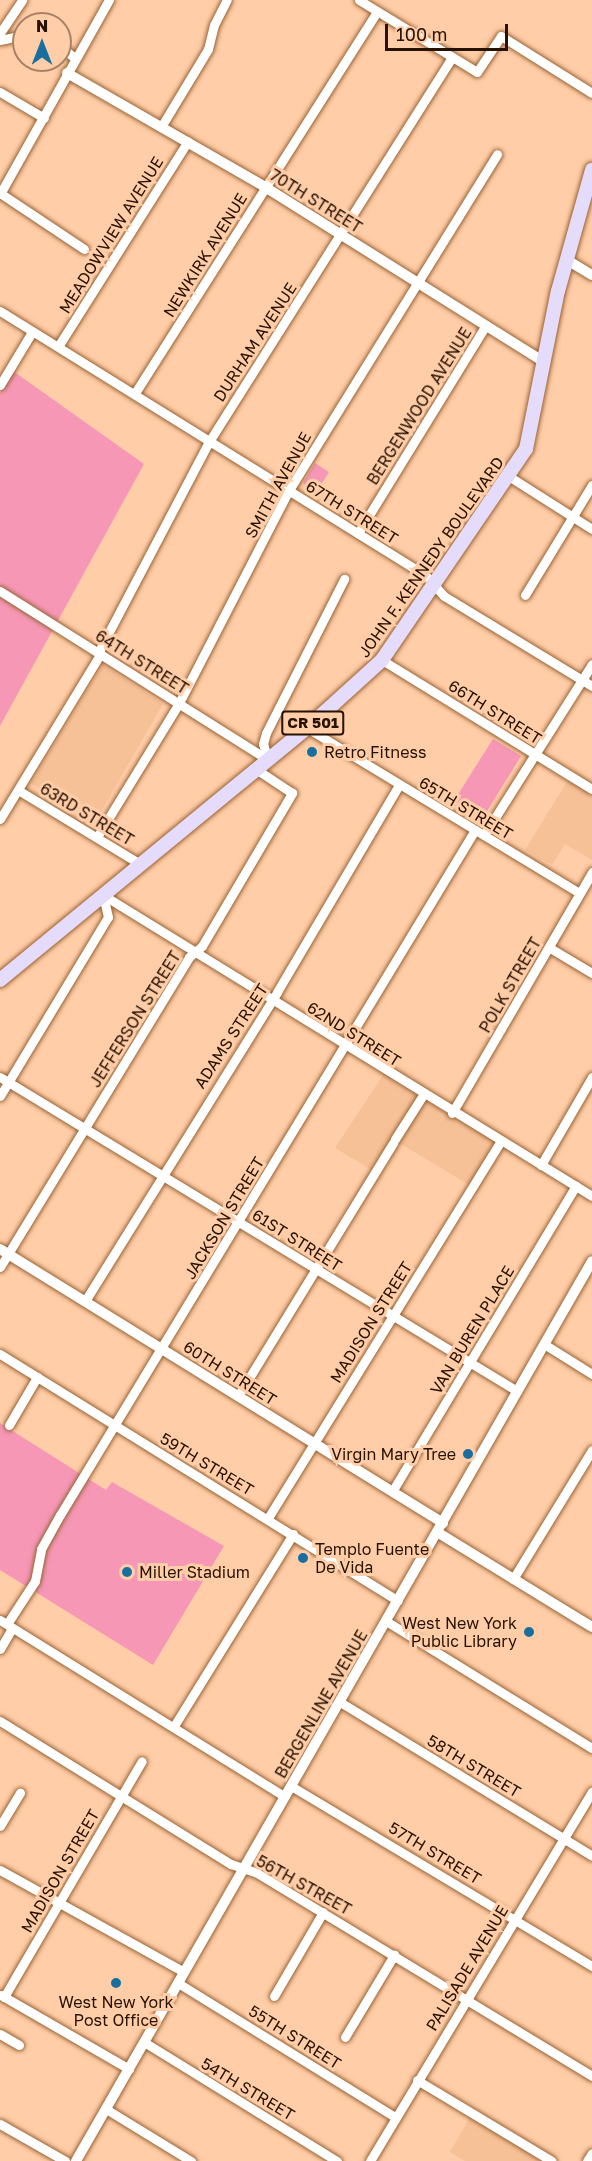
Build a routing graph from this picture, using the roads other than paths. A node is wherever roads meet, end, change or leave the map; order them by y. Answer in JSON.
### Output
{"nodes":[{"id":1,"x":22,"y":0,"type":"edge"},
{"id":2,"x":109,"y":0,"type":"edge"},
{"id":3,"x":227,"y":0,"type":"edge"},
{"id":4,"x":359,"y":0,"type":"edge"},
{"id":5,"x":377,"y":11,"type":"junction"},
{"id":6,"x":0,"y":33,"type":"edge"},
{"id":7,"x":72,"y":56,"type":"edge"},
{"id":8,"x":452,"y":57,"type":"junction"},
{"id":9,"x":75,"y":58,"type":"junction"},
{"id":10,"x":67,"y":73,"type":"junction"},
{"id":11,"x":0,"y":92,"type":"edge"},
{"id":12,"x":592,"y":93,"type":"edge"},
{"id":13,"x":44,"y":118,"type":"junction"},
{"id":14,"x":161,"y":127,"type":"junction"},
{"id":15,"x":188,"y":141,"type":"junction"},
{"id":16,"x":497,"y":154,"type":"dead end"},
{"id":17,"x":592,"y":170,"type":"edge"},
{"id":18,"x":265,"y":187,"type":"junction"},
{"id":19,"x":0,"y":194,"type":"edge"},
{"id":20,"x":342,"y":235,"type":"junction"},
{"id":21,"x":84,"y":249,"type":"dead end"},
{"id":22,"x":567,"y":260,"type":"junction"},
{"id":23,"x":592,"y":275,"type":"edge"},
{"id":24,"x":418,"y":282,"type":"junction"},
{"id":25,"x":0,"y":311,"type":"edge"},
{"id":26,"x":486,"y":325,"type":"junction"},
{"id":27,"x":32,"y":332,"type":"junction"},
{"id":28,"x":59,"y":345,"type":"junction"},
{"id":29,"x":544,"y":362,"type":"junction"},
{"id":30,"x":0,"y":385,"type":"edge"},
{"id":31,"x":135,"y":393,"type":"junction"},
{"id":32,"x":210,"y":441,"type":"junction"},
{"id":33,"x":510,"y":477,"type":"junction"},
{"id":34,"x":592,"y":485,"type":"edge"},
{"id":35,"x":289,"y":490,"type":"junction"},
{"id":36,"x":573,"y":517,"type":"junction"},
{"id":37,"x":592,"y":529,"type":"edge"},
{"id":38,"x":358,"y":533,"type":"junction"},
{"id":39,"x":344,"y":579,"type":"dead end"},
{"id":40,"x":434,"y":584,"type":"junction"},
{"id":41,"x":0,"y":591,"type":"edge"},
{"id":42,"x":525,"y":595,"type":"dead end"},
{"id":43,"x":100,"y":652,"type":"junction"},
{"id":44,"x":382,"y":660,"type":"junction"},
{"id":45,"x":592,"y":664,"type":"edge"},
{"id":46,"x":582,"y":680,"type":"junction"},
{"id":47,"x":592,"y":686,"type":"edge"},
{"id":48,"x":179,"y":703,"type":"junction"},
{"id":49,"x":306,"y":728,"type":"junction"},
{"id":50,"x":536,"y":755,"type":"junction"},
{"id":51,"x":268,"y":760,"type":"junction"},
{"id":52,"x":256,"y":769,"type":"junction"},
{"id":53,"x":399,"y":785,"type":"junction"},
{"id":54,"x":592,"y":789,"type":"edge"},
{"id":55,"x":18,"y":790,"type":"junction"},
{"id":56,"x":0,"y":819,"type":"edge"},
{"id":57,"x":475,"y":830,"type":"junction"},
{"id":58,"x":484,"y":835,"type":"junction"},
{"id":59,"x":97,"y":837,"type":"junction"},
{"id":60,"x":140,"y":864,"type":"junction"},
{"id":61,"x":592,"y":872,"type":"edge"},
{"id":62,"x":579,"y":893,"type":"junction"},
{"id":63,"x":103,"y":895,"type":"junction"},
{"id":64,"x":550,"y":948,"type":"junction"},
{"id":65,"x":195,"y":953,"type":"junction"},
{"id":66,"x":592,"y":973,"type":"edge"},
{"id":67,"x":0,"y":980,"type":"edge"},
{"id":68,"x":271,"y":1000,"type":"junction"},
{"id":69,"x":346,"y":1047,"type":"junction"},
{"id":70,"x":592,"y":1077,"type":"edge"},
{"id":71,"x":4,"y":1080,"type":"edge"},
{"id":72,"x":423,"y":1095,"type":"junction"},
{"id":73,"x":0,"y":1096,"type":"edge"},
{"id":74,"x":452,"y":1113,"type":"junction"},
{"id":75,"x":86,"y":1128,"type":"junction"},
{"id":76,"x":500,"y":1142,"type":"junction"},
{"id":77,"x":540,"y":1165,"type":"junction"},
{"id":78,"x":162,"y":1174,"type":"junction"},
{"id":79,"x":576,"y":1186,"type":"junction"},
{"id":80,"x":592,"y":1196,"type":"edge"},
{"id":81,"x":239,"y":1222,"type":"junction"},
{"id":82,"x":4,"y":1252,"type":"edge"},
{"id":83,"x":592,"y":1261,"type":"edge"},
{"id":84,"x":0,"y":1267,"type":"edge"},
{"id":85,"x":315,"y":1269,"type":"junction"},
{"id":86,"x":85,"y":1301,"type":"junction"},
{"id":87,"x":393,"y":1316,"type":"junction"},
{"id":88,"x":544,"y":1344,"type":"junction"},
{"id":89,"x":161,"y":1349,"type":"junction"},
{"id":90,"x":0,"y":1354,"type":"edge"},
{"id":91,"x":470,"y":1362,"type":"junction"},
{"id":92,"x":592,"y":1374,"type":"edge"},
{"id":93,"x":37,"y":1377,"type":"junction"},
{"id":94,"x":517,"y":1391,"type":"junction"},
{"id":95,"x":238,"y":1396,"type":"junction"},
{"id":96,"x":9,"y":1425,"type":"dead end"},
{"id":97,"x":115,"y":1425,"type":"junction"},
{"id":98,"x":314,"y":1443,"type":"junction"},
{"id":99,"x":592,"y":1450,"type":"edge"},
{"id":100,"x":393,"y":1490,"type":"junction"},
{"id":101,"x":268,"y":1518,"type":"junction"},
{"id":102,"x":440,"y":1528,"type":"junction"},
{"id":103,"x":293,"y":1534,"type":"junction"},
{"id":104,"x":513,"y":1580,"type":"junction"},
{"id":105,"x":398,"y":1601,"type":"junction"},
{"id":106,"x":386,"y":1621,"type":"junction"},
{"id":107,"x":6,"y":1624,"type":"edge"},
{"id":108,"x":591,"y":1624,"type":"edge"},
{"id":109,"x":0,"y":1649,"type":"edge"},
{"id":110,"x":340,"y":1702,"type":"junction"},
{"id":111,"x":0,"y":1721,"type":"edge"},
{"id":112,"x":174,"y":1726,"type":"junction"},
{"id":113,"x":592,"y":1748,"type":"edge"},
{"id":114,"x":142,"y":1761,"type":"dead end"},
{"id":115,"x":291,"y":1786,"type":"junction"},
{"id":116,"x":592,"y":1792,"type":"edge"},
{"id":117,"x":20,"y":1793,"type":"dead end"},
{"id":118,"x":122,"y":1796,"type":"junction"},
{"id":119,"x":285,"y":1797,"type":"junction"},
{"id":120,"x":0,"y":1826,"type":"edge"},
{"id":121,"x":563,"y":1838,"type":"junction"},
{"id":122,"x":592,"y":1856,"type":"edge"},
{"id":123,"x":244,"y":1868,"type":"junction"},
{"id":124,"x":0,"y":1870,"type":"edge"},
{"id":125,"x":59,"y":1904,"type":"junction"},
{"id":126,"x":323,"y":1912,"type":"junction"},
{"id":127,"x":515,"y":1919,"type":"junction"},
{"id":128,"x":394,"y":1955,"type":"junction"},
{"id":129,"x":592,"y":1966,"type":"edge"},
{"id":130,"x":184,"y":1972,"type":"junction"},
{"id":131,"x":178,"y":1983,"type":"junction"},
{"id":132,"x":2,"y":1995,"type":"edge"},
{"id":133,"x":274,"y":1996,"type":"dead end"},
{"id":134,"x":466,"y":1999,"type":"junction"},
{"id":135,"x":0,"y":2034,"type":"edge"},
{"id":136,"x":345,"y":2037,"type":"dead end"},
{"id":137,"x":144,"y":2042,"type":"junction"},
{"id":138,"x":19,"y":2045,"type":"dead end"},
{"id":139,"x":129,"y":2069,"type":"junction"},
{"id":140,"x":592,"y":2076,"type":"edge"},
{"id":141,"x":417,"y":2080,"type":"junction"},
{"id":142,"x":106,"y":2109,"type":"junction"},
{"id":143,"x":395,"y":2117,"type":"junction"},
{"id":144,"x":0,"y":2124,"type":"edge"},
{"id":145,"x":592,"y":2153,"type":"edge"},
{"id":146,"x":65,"y":2161,"type":"edge"},
{"id":147,"x":76,"y":2161,"type":"edge"},
{"id":148,"x":191,"y":2161,"type":"edge"},
{"id":149,"x":337,"y":2161,"type":"edge"},
{"id":150,"x":371,"y":2161,"type":"edge"},
{"id":151,"x":552,"y":2161,"type":"edge"},
{"id":152,"x":587,"y":2161,"type":"edge"}],
"edges":[{"from":1,"to":6,"type":"street"},
{"from":2,"to":9,"type":"street"},
{"from":3,"to":14,"type":"street"},
{"from":4,"to":5,"type":"street"},
{"from":5,"to":8,"type":"street"},
{"from":5,"to":18,"type":"street","name":"NEWKIRK AVENUE"},
{"from":7,"to":9,"type":"street"},
{"from":8,"to":12,"type":"street"},
{"from":8,"to":20,"type":"street","name":"DURHAM AVENUE"},
{"from":9,"to":10,"type":"street"},
{"from":10,"to":13,"type":"street"},
{"from":10,"to":14,"type":"street","name":"70TH STREET"},
{"from":11,"to":13,"type":"street"},
{"from":13,"to":19,"type":"street"},
{"from":14,"to":15,"type":"street","name":"70TH STREET"},
{"from":15,"to":18,"type":"street","name":"70TH STREET"},
{"from":15,"to":28,"type":"street","name":"MEADOWVIEW AVENUE"},
{"from":16,"to":24,"type":"street","name":"SMITH AVENUE"},
{"from":17,"to":22,"type":"main road","name":"JOHN F. KENNEDY BOULEVARD","number":"CR 501"},
{"from":18,"to":20,"type":"street","name":"70TH STREET"},
{"from":18,"to":31,"type":"street","name":"NEWKIRK AVENUE"},
{"from":19,"to":21,"type":"street"},
{"from":20,"to":24,"type":"street","name":"70TH STREET"},
{"from":20,"to":32,"type":"street","name":"DURHAM AVENUE"},
{"from":22,"to":23,"type":"street"},
{"from":22,"to":29,"type":"main road","name":"JOHN F. KENNEDY BOULEVARD","number":"CR 501"},
{"from":24,"to":26,"type":"street","name":"70TH STREET"},
{"from":24,"to":35,"type":"street","name":"SMITH AVENUE"},
{"from":25,"to":27,"type":"street","name":"67TH STREET"},
{"from":26,"to":29,"type":"street","name":"70TH STREET"},
{"from":26,"to":38,"type":"street","name":"BERGENWOOD AVENUE"},
{"from":27,"to":28,"type":"street","name":"67TH STREET"},
{"from":27,"to":30,"type":"street"},
{"from":28,"to":31,"type":"street","name":"67TH STREET"},
{"from":29,"to":33,"type":"main road","name":"JOHN F. KENNEDY BOULEVARD","number":"CR 501"},
{"from":31,"to":32,"type":"street","name":"67TH STREET"},
{"from":32,"to":35,"type":"street","name":"67TH STREET"},
{"from":32,"to":43,"type":"street","name":"DURHAM AVENUE"},
{"from":33,"to":36,"type":"street"},
{"from":33,"to":40,"type":"main road","name":"JOHN F. KENNEDY BOULEVARD","number":"CR 501"},
{"from":34,"to":36,"type":"street"},
{"from":35,"to":38,"type":"street","name":"67TH STREET"},
{"from":35,"to":48,"type":"street","name":"SMITH AVENUE"},
{"from":36,"to":37,"type":"street"},
{"from":36,"to":42,"type":"street"},
{"from":38,"to":40,"type":"street","name":"67TH STREET"},
{"from":39,"to":51,"type":"street"},
{"from":40,"to":44,"type":"main road","name":"JOHN F. KENNEDY BOULEVARD","number":"CR 501"},
{"from":40,"to":46,"type":"street","name":"67TH STREET"},
{"from":41,"to":43,"type":"street","name":"64TH STREET"},
{"from":43,"to":48,"type":"street","name":"64TH STREET"},
{"from":43,"to":55,"type":"street","name":"DURHAM AVENUE"},
{"from":44,"to":49,"type":"main road","name":"JOHN F. KENNEDY BOULEVARD","number":"CR 501"},
{"from":44,"to":50,"type":"street","name":"66TH STREET"},
{"from":45,"to":46,"type":"street"},
{"from":46,"to":47,"type":"street","name":"67TH STREET"},
{"from":46,"to":50,"type":"street"},
{"from":48,"to":51,"type":"street","name":"64TH STREET"},
{"from":48,"to":59,"type":"street","name":"SMITH AVENUE"},
{"from":49,"to":51,"type":"main road","name":"JOHN F. KENNEDY BOULEVARD","number":"CR 501"},
{"from":49,"to":53,"type":"street","name":"65TH STREET"},
{"from":50,"to":54,"type":"street","name":"66TH STREET"},
{"from":50,"to":58,"type":"street"},
{"from":51,"to":52,"type":"main road","name":"JOHN F. KENNEDY BOULEVARD","number":"CR 501"},
{"from":52,"to":60,"type":"main road","name":"JOHN F. KENNEDY BOULEVARD","number":"CR 501"},
{"from":52,"to":65,"type":"street","name":"JEFFERSON STREET"},
{"from":53,"to":57,"type":"street","name":"65TH STREET"},
{"from":53,"to":68,"type":"street","name":"ADAMS STREET"},
{"from":55,"to":56,"type":"street","name":"DURHAM AVENUE"},
{"from":55,"to":59,"type":"street","name":"63RD STREET"},
{"from":57,"to":58,"type":"street","name":"65TH STREET"},
{"from":57,"to":69,"type":"street","name":"JACKSON STREET"},
{"from":58,"to":62,"type":"street","name":"65TH STREET"},
{"from":59,"to":60,"type":"street","name":"63RD STREET"},
{"from":60,"to":63,"type":"main road","name":"JOHN F. KENNEDY BOULEVARD","number":"CR 501"},
{"from":61,"to":62,"type":"street","name":"POLK STREET"},
{"from":62,"to":64,"type":"street","name":"POLK STREET"},
{"from":63,"to":65,"type":"street","name":"62ND STREET"},
{"from":63,"to":67,"type":"main road","name":"JOHN F. KENNEDY BOULEVARD","number":"CR 501"},
{"from":63,"to":71,"type":"street"},
{"from":64,"to":66,"type":"street"},
{"from":64,"to":74,"type":"street","name":"POLK STREET"},
{"from":65,"to":68,"type":"street","name":"62ND STREET"},
{"from":65,"to":75,"type":"street","name":"JEFFERSON STREET"},
{"from":68,"to":69,"type":"street","name":"62ND STREET"},
{"from":68,"to":78,"type":"street","name":"ADAMS STREET"},
{"from":69,"to":72,"type":"street","name":"62ND STREET"},
{"from":69,"to":81,"type":"street","name":"JACKSON STREET"},
{"from":70,"to":77,"type":"street"},
{"from":71,"to":73,"type":"street"},
{"from":71,"to":75,"type":"street","name":"61ST STREET"},
{"from":72,"to":74,"type":"street","name":"62ND STREET"},
{"from":72,"to":85,"type":"street"},
{"from":74,"to":76,"type":"street","name":"62ND STREET"},
{"from":75,"to":78,"type":"street","name":"61ST STREET"},
{"from":75,"to":82,"type":"street","name":"JEFFERSON STREET"},
{"from":76,"to":77,"type":"street","name":"62ND STREET"},
{"from":76,"to":87,"type":"street","name":"MADISON STREET"},
{"from":77,"to":79,"type":"street","name":"62ND STREET"},
{"from":78,"to":81,"type":"street","name":"61ST STREET"},
{"from":78,"to":86,"type":"street","name":"ADAMS STREET"},
{"from":79,"to":80,"type":"street","name":"62ND STREET"},
{"from":79,"to":91,"type":"street","name":"VAN BUREN PLACE"},
{"from":81,"to":85,"type":"street","name":"61ST STREET"},
{"from":81,"to":89,"type":"street","name":"JACKSON STREET"},
{"from":82,"to":84,"type":"street","name":"JEFFERSON STREET"},
{"from":82,"to":86,"type":"street","name":"60TH STREET"},
{"from":83,"to":88,"type":"street","name":"BERGENLINE AVENUE"},
{"from":85,"to":87,"type":"street","name":"61ST STREET"},
{"from":85,"to":95,"type":"street"},
{"from":86,"to":89,"type":"street","name":"60TH STREET"},
{"from":87,"to":91,"type":"street","name":"61ST STREET"},
{"from":87,"to":98,"type":"street","name":"MADISON STREET"},
{"from":88,"to":92,"type":"street"},
{"from":88,"to":94,"type":"street","name":"BERGENLINE AVENUE"},
{"from":89,"to":95,"type":"street","name":"60TH STREET"},
{"from":89,"to":97,"type":"street","name":"JACKSON STREET"},
{"from":90,"to":93,"type":"street","name":"59TH STREET"},
{"from":91,"to":94,"type":"street","name":"61ST STREET"},
{"from":91,"to":100,"type":"street","name":"VAN BUREN PLACE"},
{"from":93,"to":96,"type":"street"},
{"from":93,"to":97,"type":"street","name":"59TH STREET"},
{"from":94,"to":102,"type":"street","name":"BERGENLINE AVENUE"},
{"from":95,"to":98,"type":"street","name":"60TH STREET"},
{"from":97,"to":101,"type":"street","name":"59TH STREET"},
{"from":97,"to":107,"type":"street","name":"JACKSON STREET"},
{"from":98,"to":100,"type":"street","name":"60TH STREET"},
{"from":98,"to":101,"type":"street","name":"MADISON STREET"},
{"from":99,"to":104,"type":"street"},
{"from":100,"to":102,"type":"street","name":"60TH STREET"},
{"from":101,"to":103,"type":"street","name":"59TH STREET"},
{"from":102,"to":104,"type":"street","name":"60TH STREET"},
{"from":102,"to":105,"type":"street","name":"BERGENLINE AVENUE"},
{"from":103,"to":105,"type":"street","name":"59TH STREET"},
{"from":103,"to":112,"type":"street"},
{"from":104,"to":108,"type":"street","name":"60TH STREET"},
{"from":105,"to":106,"type":"street","name":"BERGENLINE AVENUE"},
{"from":106,"to":110,"type":"street","name":"BERGENLINE AVENUE"},
{"from":106,"to":113,"type":"street"},
{"from":107,"to":109,"type":"street","name":"JACKSON STREET"},
{"from":107,"to":112,"type":"street"},
{"from":110,"to":115,"type":"street","name":"BERGENLINE AVENUE"},
{"from":110,"to":121,"type":"street","name":"58TH STREET"},
{"from":111,"to":118,"type":"street","name":"56TH STREET"},
{"from":112,"to":119,"type":"street"},
{"from":114,"to":118,"type":"street","name":"MADISON STREET"},
{"from":115,"to":119,"type":"street","name":"BERGENLINE AVENUE"},
{"from":115,"to":127,"type":"street","name":"57TH STREET"},
{"from":116,"to":121,"type":"street","name":"PALISADE AVENUE"},
{"from":117,"to":120,"type":"street"},
{"from":118,"to":123,"type":"street","name":"56TH STREET"},
{"from":118,"to":125,"type":"street","name":"MADISON STREET"},
{"from":119,"to":123,"type":"street","name":"BERGENLINE AVENUE"},
{"from":121,"to":122,"type":"street","name":"58TH STREET"},
{"from":121,"to":127,"type":"street","name":"PALISADE AVENUE"},
{"from":123,"to":126,"type":"street","name":"56TH STREET"},
{"from":123,"to":130,"type":"street","name":"BERGENLINE AVENUE"},
{"from":124,"to":125,"type":"street"},
{"from":125,"to":130,"type":"street"},
{"from":125,"to":132,"type":"street","name":"MADISON STREET"},
{"from":126,"to":128,"type":"street","name":"56TH STREET"},
{"from":126,"to":133,"type":"street"},
{"from":127,"to":129,"type":"street","name":"57TH STREET"},
{"from":127,"to":134,"type":"street","name":"PALISADE AVENUE"},
{"from":128,"to":134,"type":"street","name":"56TH STREET"},
{"from":128,"to":136,"type":"street"},
{"from":130,"to":131,"type":"street","name":"BERGENLINE AVENUE"},
{"from":131,"to":137,"type":"street","name":"BERGENLINE AVENUE"},
{"from":131,"to":143,"type":"street","name":"55TH STREET"},
{"from":132,"to":139,"type":"street"},
{"from":134,"to":140,"type":"street","name":"56TH STREET"},
{"from":134,"to":141,"type":"street","name":"PALISADE AVENUE"},
{"from":135,"to":138,"type":"street"},
{"from":137,"to":139,"type":"street","name":"BERGENLINE AVENUE"},
{"from":137,"to":149,"type":"street","name":"54TH STREET"},
{"from":139,"to":142,"type":"street","name":"BERGENLINE AVENUE"},
{"from":141,"to":143,"type":"street","name":"PALISADE AVENUE"},
{"from":141,"to":151,"type":"street"},
{"from":142,"to":147,"type":"street","name":"BERGENLINE AVENUE"},
{"from":142,"to":148,"type":"street"},
{"from":143,"to":150,"type":"street","name":"PALISADE AVENUE"},
{"from":144,"to":146,"type":"street"},
{"from":145,"to":152,"type":"street"}]}
